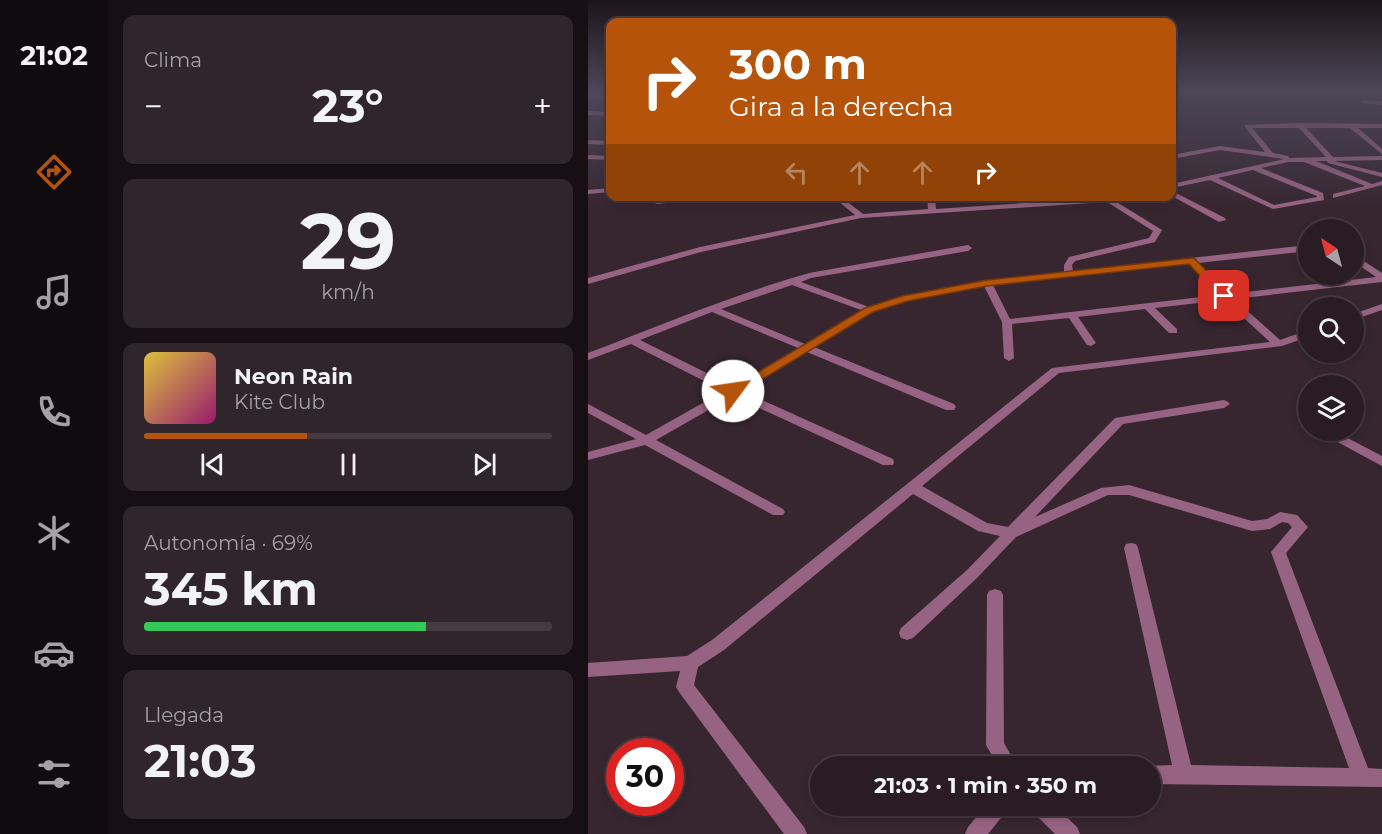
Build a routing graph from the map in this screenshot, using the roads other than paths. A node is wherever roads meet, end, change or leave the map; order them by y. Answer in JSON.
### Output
{"nodes":[{"id":1,"x":1251,"y":132,"type":"edge"},
{"id":2,"x":1306,"y":132,"type":"edge"},
{"id":3,"x":1359,"y":132,"type":"edge"},
{"id":4,"x":588,"y":142,"type":"edge"},
{"id":5,"x":606,"y":143,"type":"edge"},
{"id":6,"x":1382,"y":152,"type":"edge"},
{"id":7,"x":1270,"y":155,"type":"junction"},
{"id":8,"x":1176,"y":156,"type":"edge"},
{"id":9,"x":588,"y":157,"type":"edge"},
{"id":10,"x":1330,"y":157,"type":"junction"},
{"id":11,"x":606,"y":158,"type":"edge"},
{"id":12,"x":1311,"y":158,"type":"junction"},
{"id":13,"x":1382,"y":158,"type":"edge"},
{"id":14,"x":1302,"y":159,"type":"junction"},
{"id":15,"x":1281,"y":162,"type":"junction"},
{"id":16,"x":1254,"y":168,"type":"junction"},
{"id":17,"x":1382,"y":175,"type":"edge"},
{"id":18,"x":1212,"y":178,"type":"junction"},
{"id":19,"x":1382,"y":183,"type":"edge"},
{"id":20,"x":1176,"y":185,"type":"edge"},
{"id":21,"x":1372,"y":186,"type":"junction"},
{"id":22,"x":606,"y":190,"type":"edge"},
{"id":23,"x":588,"y":192,"type":"edge"},
{"id":24,"x":1176,"y":195,"type":"edge"},
{"id":25,"x":1336,"y":196,"type":"dead end"},
{"id":26,"x":669,"y":201,"type":"edge"},
{"id":27,"x":842,"y":201,"type":"edge"},
{"id":28,"x":931,"y":201,"type":"edge"},
{"id":29,"x":1066,"y":201,"type":"edge"},
{"id":30,"x":1111,"y":201,"type":"edge"},
{"id":31,"x":657,"y":202,"type":"dead end"},
{"id":32,"x":932,"y":211,"type":"junction"},
{"id":33,"x":861,"y":216,"type":"junction"},
{"id":34,"x":1222,"y":220,"type":"dead end"},
{"id":35,"x":968,"y":248,"type":"dead end"},
{"id":36,"x":1298,"y":249,"type":"edge"},
{"id":37,"x":1192,"y":261,"type":"junction"},
{"id":38,"x":1364,"y":265,"type":"edge"},
{"id":39,"x":1069,"y":274,"type":"junction"},
{"id":40,"x":1382,"y":278,"type":"edge"},
{"id":41,"x":588,"y":281,"type":"edge"},
{"id":42,"x":790,"y":281,"type":"junction"},
{"id":43,"x":987,"y":283,"type":"junction"},
{"id":44,"x":1224,"y":296,"type":"junction"},
{"id":45,"x":1146,"y":305,"type":"junction"},
{"id":46,"x":1382,"y":307,"type":"edge"},
{"id":47,"x":712,"y":309,"type":"junction"},
{"id":48,"x":869,"y":310,"type":"junction"},
{"id":49,"x":1364,"y":313,"type":"edge"},
{"id":50,"x":1072,"y":315,"type":"junction"},
{"id":51,"x":1007,"y":322,"type":"junction"},
{"id":52,"x":1173,"y":331,"type":"dead end"},
{"id":53,"x":1298,"y":337,"type":"edge"},
{"id":54,"x":633,"y":341,"type":"junction"},
{"id":55,"x":1091,"y":343,"type":"dead end"},
{"id":56,"x":1278,"y":344,"type":"junction"},
{"id":57,"x":805,"y":347,"type":"junction"},
{"id":58,"x":588,"y":357,"type":"edge"},
{"id":59,"x":1009,"y":358,"type":"dead end"},
{"id":60,"x":733,"y":391,"type":"junction"},
{"id":61,"x":1224,"y":404,"type":"dead end"},
{"id":62,"x":950,"y":407,"type":"dead end"},
{"id":63,"x":588,"y":408,"type":"edge"},
{"id":64,"x":644,"y":441,"type":"junction"},
{"id":65,"x":1345,"y":441,"type":"edge"},
{"id":66,"x":588,"y":456,"type":"edge"},
{"id":67,"x":888,"y":462,"type":"dead end"},
{"id":68,"x":1382,"y":462,"type":"edge"},
{"id":69,"x":914,"y":488,"type":"junction"},
{"id":70,"x":778,"y":512,"type":"dead end"},
{"id":71,"x":1012,"y":533,"type":"junction"},
{"id":72,"x":1131,"y":548,"type":"dead end"},
{"id":73,"x":995,"y":595,"type":"dead end"},
{"id":74,"x":907,"y":633,"type":"dead end"},
{"id":75,"x":690,"y":663,"type":"junction"},
{"id":76,"x":588,"y":670,"type":"edge"},
{"id":77,"x":1002,"y":756,"type":"edge"},
{"id":78,"x":1184,"y":774,"type":"junction"},
{"id":79,"x":1161,"y":775,"type":"edge"},
{"id":80,"x":1362,"y":778,"type":"junction"},
{"id":81,"x":1382,"y":778,"type":"edge"},
{"id":82,"x":990,"y":816,"type":"edge"},
{"id":83,"x":1051,"y":816,"type":"edge"},
{"id":84,"x":797,"y":834,"type":"edge"},
{"id":85,"x":975,"y":834,"type":"edge"},
{"id":86,"x":1070,"y":834,"type":"edge"}],
"edges":[{"from":1,"to":7,"type":"street"},
{"from":2,"to":10,"type":"street"},
{"from":3,"to":6,"type":"street"},
{"from":4,"to":5,"type":"street"},
{"from":7,"to":8,"type":"street"},
{"from":7,"to":14,"type":"street"},
{"from":7,"to":15,"type":"street"},
{"from":9,"to":11,"type":"street"},
{"from":10,"to":12,"type":"street"},
{"from":10,"to":13,"type":"street"},
{"from":12,"to":14,"type":"street"},
{"from":12,"to":17,"type":"street"},
{"from":14,"to":15,"type":"street"},
{"from":14,"to":21,"type":"street"},
{"from":15,"to":16,"type":"street"},
{"from":16,"to":18,"type":"street"},
{"from":16,"to":18,"type":"street"},
{"from":18,"to":20,"type":"street"},
{"from":19,"to":21,"type":"street"},
{"from":21,"to":25,"type":"street"},
{"from":22,"to":23,"type":"street"},
{"from":24,"to":34,"type":"street"},
{"from":26,"to":31,"type":"street"},
{"from":27,"to":33,"type":"street"},
{"from":28,"to":32,"type":"street"},
{"from":29,"to":32,"type":"street"},
{"from":30,"to":39,"type":"street"},
{"from":32,"to":33,"type":"street"},
{"from":33,"to":41,"type":"street"},
{"from":35,"to":42,"type":"street"},
{"from":36,"to":37,"type":"street"},
{"from":37,"to":39,"type":"street"},
{"from":37,"to":44,"type":"street"},
{"from":38,"to":40,"type":"street"},
{"from":39,"to":43,"type":"street"},
{"from":40,"to":44,"type":"street"},
{"from":42,"to":47,"type":"street"},
{"from":42,"to":48,"type":"street"},
{"from":43,"to":48,"type":"street"},
{"from":43,"to":51,"type":"street"},
{"from":44,"to":45,"type":"street"},
{"from":44,"to":56,"type":"street"},
{"from":45,"to":50,"type":"street"},
{"from":45,"to":52,"type":"street"},
{"from":46,"to":49,"type":"street"},
{"from":47,"to":54,"type":"street"},
{"from":47,"to":57,"type":"street"},
{"from":48,"to":57,"type":"street"},
{"from":50,"to":51,"type":"street"},
{"from":50,"to":55,"type":"street"},
{"from":51,"to":59,"type":"street"},
{"from":53,"to":56,"type":"street"},
{"from":54,"to":58,"type":"street"},
{"from":54,"to":60,"type":"street"},
{"from":56,"to":69,"type":"street"},
{"from":57,"to":60,"type":"street"},
{"from":57,"to":62,"type":"street"},
{"from":60,"to":64,"type":"street"},
{"from":60,"to":67,"type":"street"},
{"from":61,"to":71,"type":"street"},
{"from":63,"to":64,"type":"street"},
{"from":64,"to":66,"type":"street"},
{"from":64,"to":70,"type":"street"},
{"from":65,"to":68,"type":"street"},
{"from":69,"to":71,"type":"street"},
{"from":69,"to":75,"type":"street"},
{"from":71,"to":74,"type":"street"},
{"from":71,"to":80,"type":"street"},
{"from":72,"to":78,"type":"street"},
{"from":73,"to":77,"type":"street"},
{"from":75,"to":76,"type":"street"},
{"from":75,"to":84,"type":"street"},
{"from":78,"to":79,"type":"street"},
{"from":78,"to":80,"type":"street"},
{"from":80,"to":81,"type":"street"},
{"from":82,"to":85,"type":"street"},
{"from":83,"to":86,"type":"street"}]}
